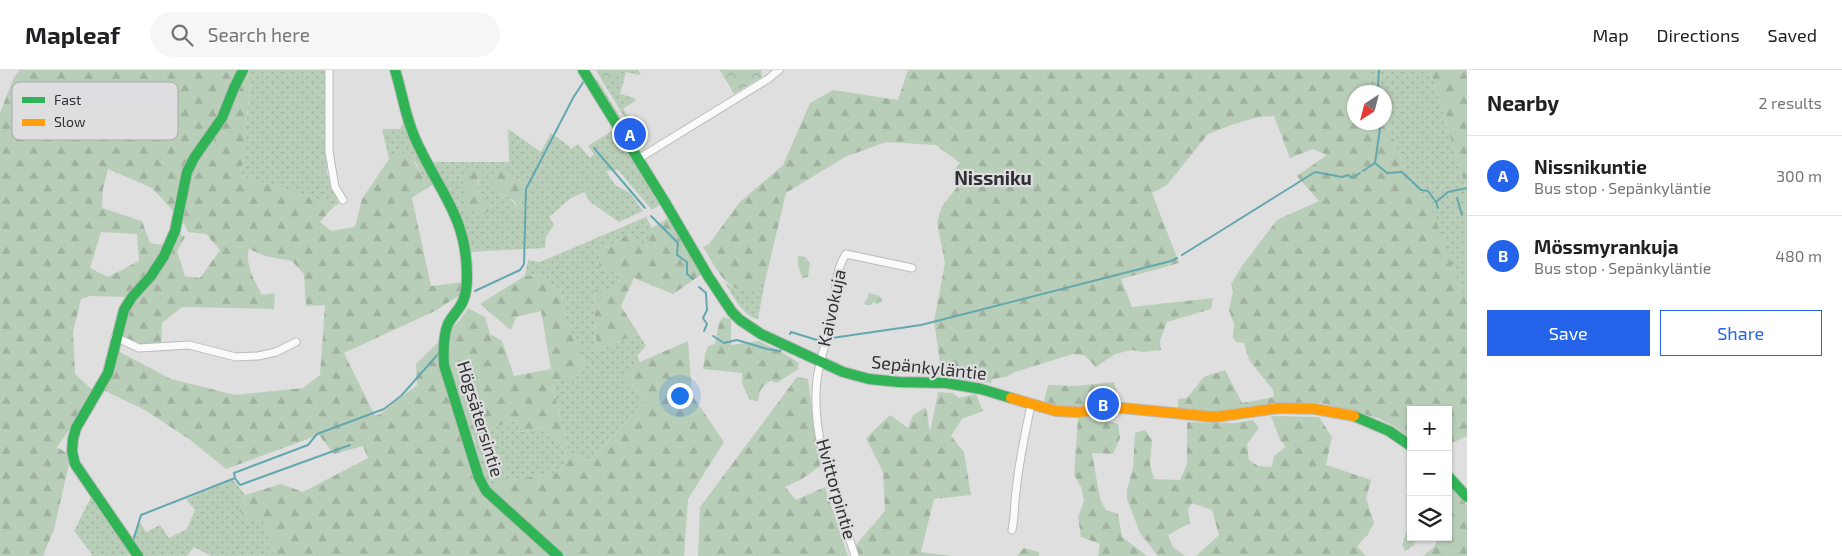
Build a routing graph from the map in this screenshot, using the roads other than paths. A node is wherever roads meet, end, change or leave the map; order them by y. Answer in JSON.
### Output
{"nodes":[{"id":1,"x":243,"y":70,"type":"edge"},
{"id":2,"x":329,"y":70,"type":"edge"},
{"id":3,"x":395,"y":70,"type":"edge"},
{"id":4,"x":583,"y":70,"type":"edge"},
{"id":5,"x":779,"y":70,"type":"edge"},
{"id":6,"x":638,"y":159,"type":"junction"},
{"id":7,"x":343,"y":200,"type":"dead end"},
{"id":8,"x":912,"y":268,"type":"dead end"},
{"id":9,"x":115,"y":337,"type":"junction"},
{"id":10,"x":296,"y":342,"type":"dead end"},
{"id":11,"x":820,"y":362,"type":"junction"},
{"id":12,"x":1031,"y":405,"type":"junction"},
{"id":13,"x":1407,"y":443,"type":"edge"},
{"id":14,"x":1452,"y":480,"type":"edge"},
{"id":15,"x":1467,"y":497,"type":"edge"},
{"id":16,"x":1012,"y":530,"type":"dead end"},
{"id":17,"x":138,"y":556,"type":"edge"},
{"id":18,"x":558,"y":556,"type":"edge"},
{"id":19,"x":854,"y":556,"type":"edge"}],
"edges":[{"from":1,"to":9,"type":"street"},
{"from":2,"to":7,"type":"street"},
{"from":3,"to":18,"type":"street","name":"Högsätersintie"},
{"from":4,"to":6,"type":"street","name":"Sepänkyläntie"},
{"from":5,"to":6,"type":"street"},
{"from":6,"to":11,"type":"street","name":"Sepänkyläntie"},
{"from":8,"to":11,"type":"street","name":"Kaivokuja"},
{"from":9,"to":10,"type":"street"},
{"from":9,"to":17,"type":"street"},
{"from":11,"to":12,"type":"street","name":"Sepänkyläntie"},
{"from":11,"to":19,"type":"street","name":"Hvittorpintie"},
{"from":12,"to":13,"type":"street","name":"Sepänkyläntie"},
{"from":12,"to":16,"type":"street"},
{"from":14,"to":15,"type":"street"}]}
